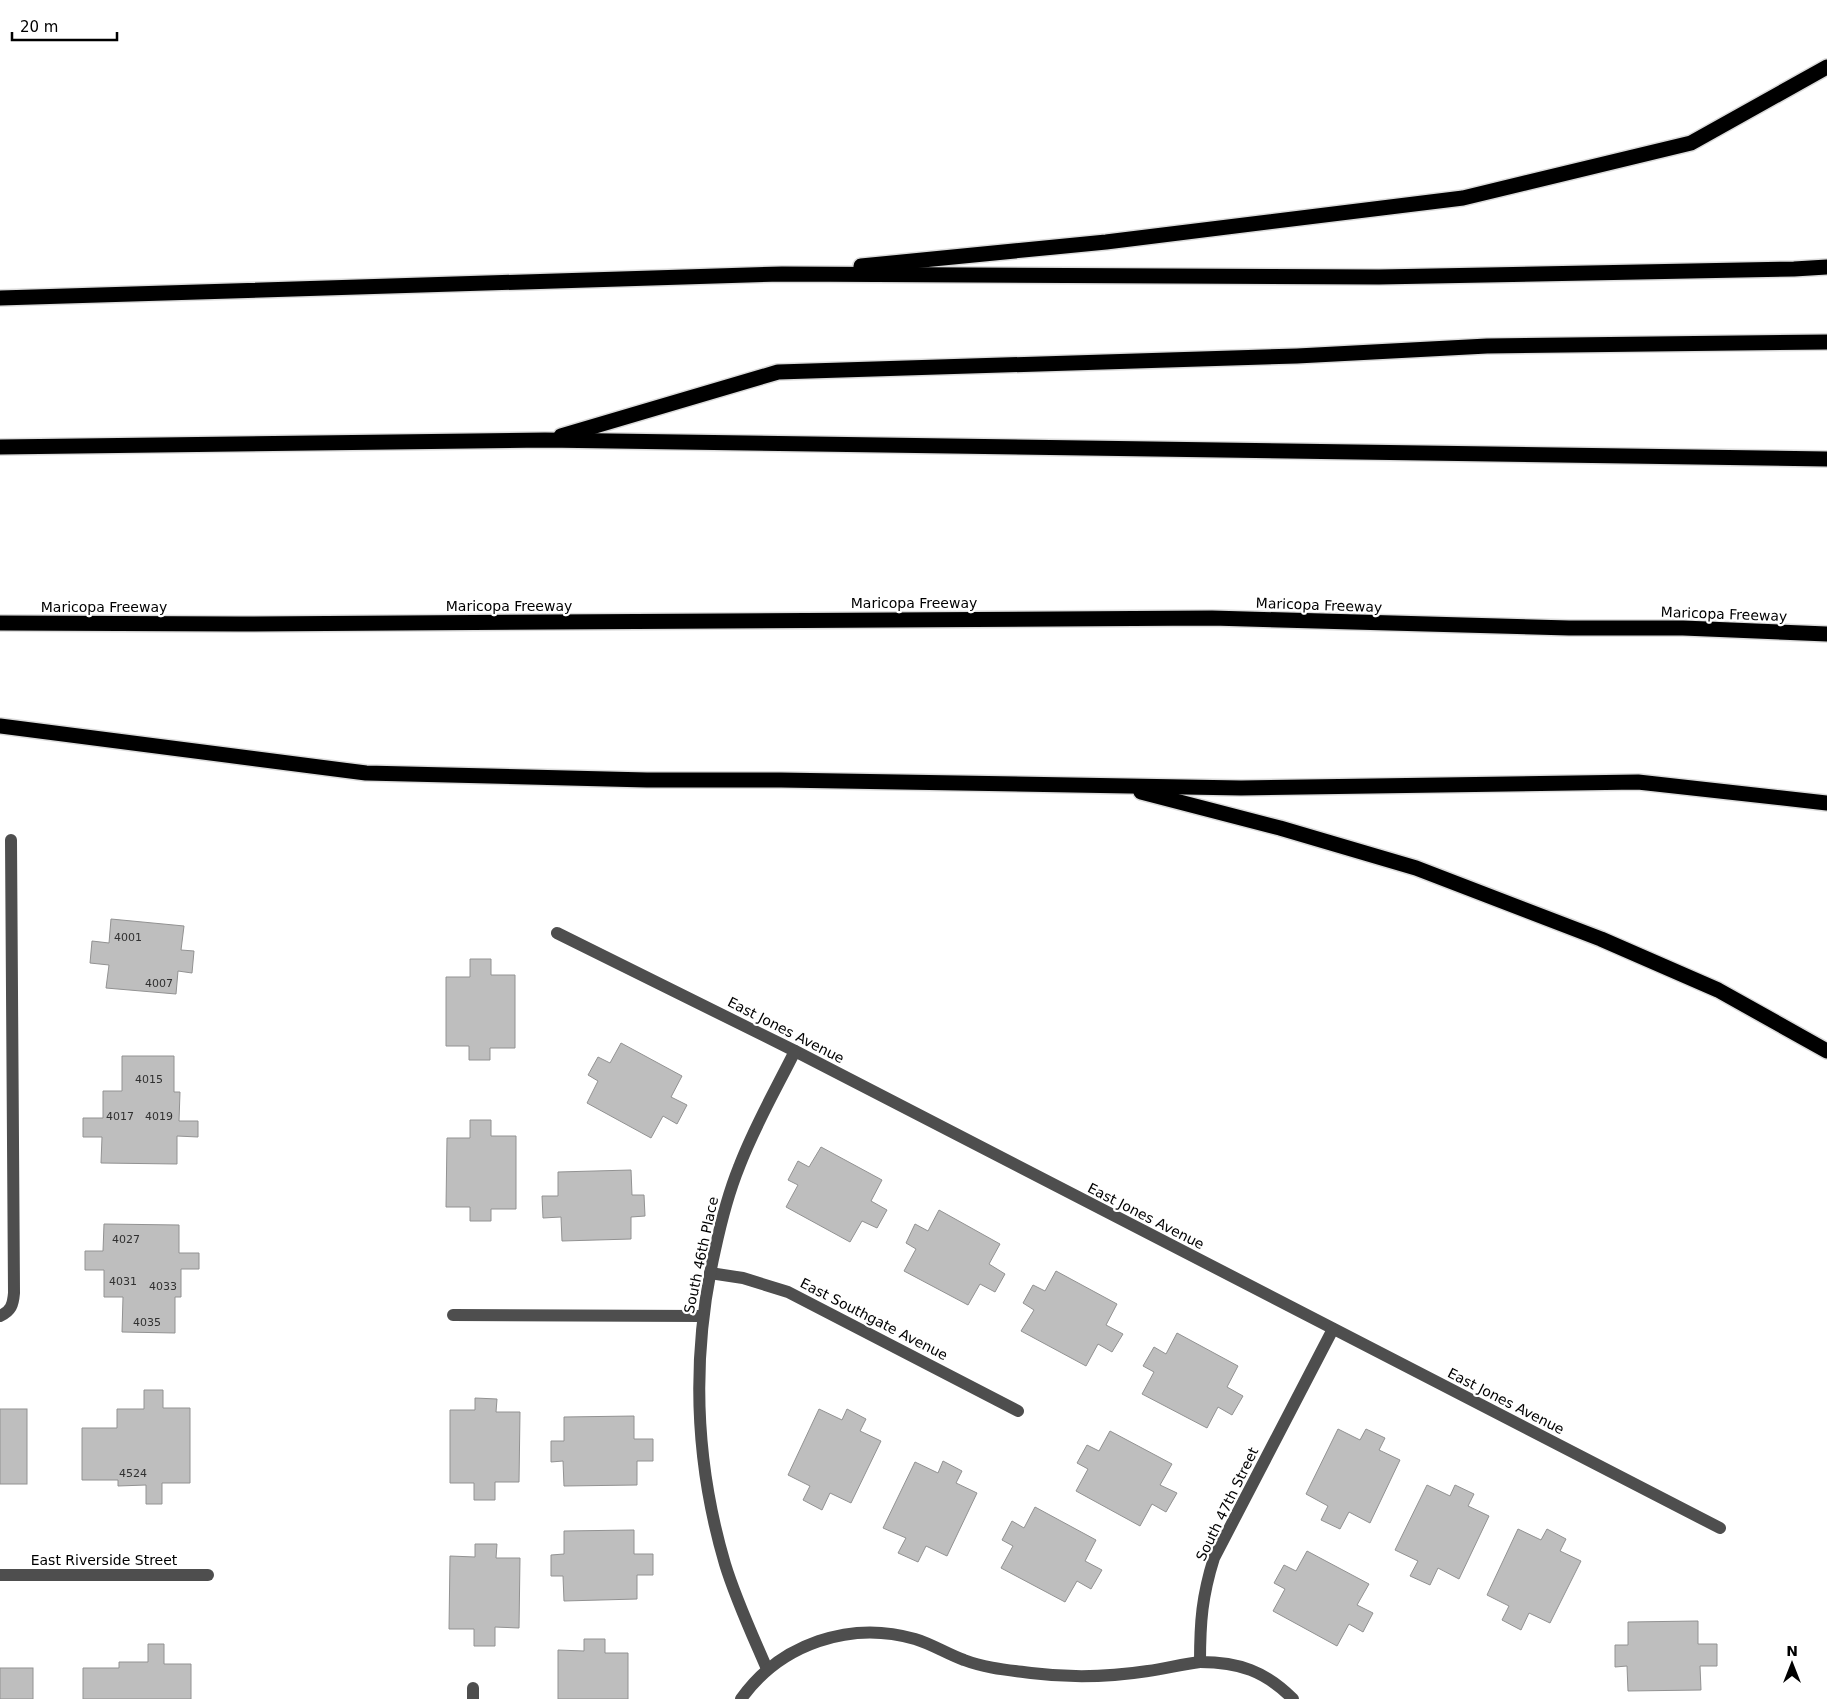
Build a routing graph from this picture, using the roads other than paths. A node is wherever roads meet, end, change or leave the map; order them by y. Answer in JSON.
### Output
{"nodes":[{"id":1,"x":1827,"y":67,"type":"edge"},
{"id":2,"x":1827,"y":267,"type":"edge"},
{"id":3,"x":782,"y":274,"type":"junction"},
{"id":4,"x":0,"y":298,"type":"edge"},
{"id":5,"x":1827,"y":342,"type":"edge"},
{"id":6,"x":545,"y":440,"type":"junction"},
{"id":7,"x":0,"y":447,"type":"edge"},
{"id":8,"x":1827,"y":459,"type":"edge"},
{"id":9,"x":0,"y":623,"type":"edge"},
{"id":10,"x":1827,"y":634,"type":"edge"},
{"id":11,"x":0,"y":726,"type":"edge"},
{"id":12,"x":1118,"y":785,"type":"junction"},
{"id":13,"x":1827,"y":803,"type":"edge"},
{"id":14,"x":11,"y":840,"type":"dead end"},
{"id":15,"x":557,"y":933,"type":"dead end"},
{"id":16,"x":795,"y":1051,"type":"junction"},
{"id":17,"x":1827,"y":1051,"type":"edge"},
{"id":18,"x":710,"y":1273,"type":"junction"},
{"id":19,"x":4,"y":1314,"type":"edge"},
{"id":20,"x":454,"y":1315,"type":"dead end"},
{"id":21,"x":702,"y":1316,"type":"junction"},
{"id":22,"x":1333,"y":1329,"type":"junction"},
{"id":23,"x":1018,"y":1411,"type":"dead end"},
{"id":24,"x":1720,"y":1528,"type":"dead end"},
{"id":25,"x":208,"y":1574,"type":"dead end"},
{"id":26,"x":0,"y":1575,"type":"edge"},
{"id":27,"x":1200,"y":1662,"type":"junction"},
{"id":28,"x":767,"y":1669,"type":"junction"},
{"id":29,"x":741,"y":1699,"type":"edge"},
{"id":30,"x":1293,"y":1699,"type":"edge"}],
"edges":[{"from":1,"to":3,"type":"highway"},
{"from":2,"to":3,"type":"highway"},
{"from":3,"to":4,"type":"highway"},
{"from":5,"to":6,"type":"highway"},
{"from":6,"to":7,"type":"highway"},
{"from":6,"to":8,"type":"highway"},
{"from":9,"to":10,"type":"highway","name":"Maricopa Freeway"},
{"from":11,"to":12,"type":"highway"},
{"from":12,"to":13,"type":"highway"},
{"from":12,"to":17,"type":"highway"},
{"from":14,"to":19,"type":"street"},
{"from":15,"to":16,"type":"street","name":"East Jones Avenue"},
{"from":16,"to":18,"type":"street","name":"South 46th Place"},
{"from":16,"to":22,"type":"street","name":"East Jones Avenue"},
{"from":18,"to":21,"type":"street","name":"South 46th Place"},
{"from":18,"to":23,"type":"street","name":"East Southgate Avenue"},
{"from":20,"to":21,"type":"street"},
{"from":21,"to":28,"type":"street","name":"South 46th Place"},
{"from":22,"to":24,"type":"street","name":"East Jones Avenue"},
{"from":22,"to":27,"type":"street","name":"South 47th Street"},
{"from":25,"to":26,"type":"street","name":"East Riverside Street"},
{"from":27,"to":28,"type":"street"},
{"from":27,"to":30,"type":"street"},
{"from":28,"to":29,"type":"street"}]}
